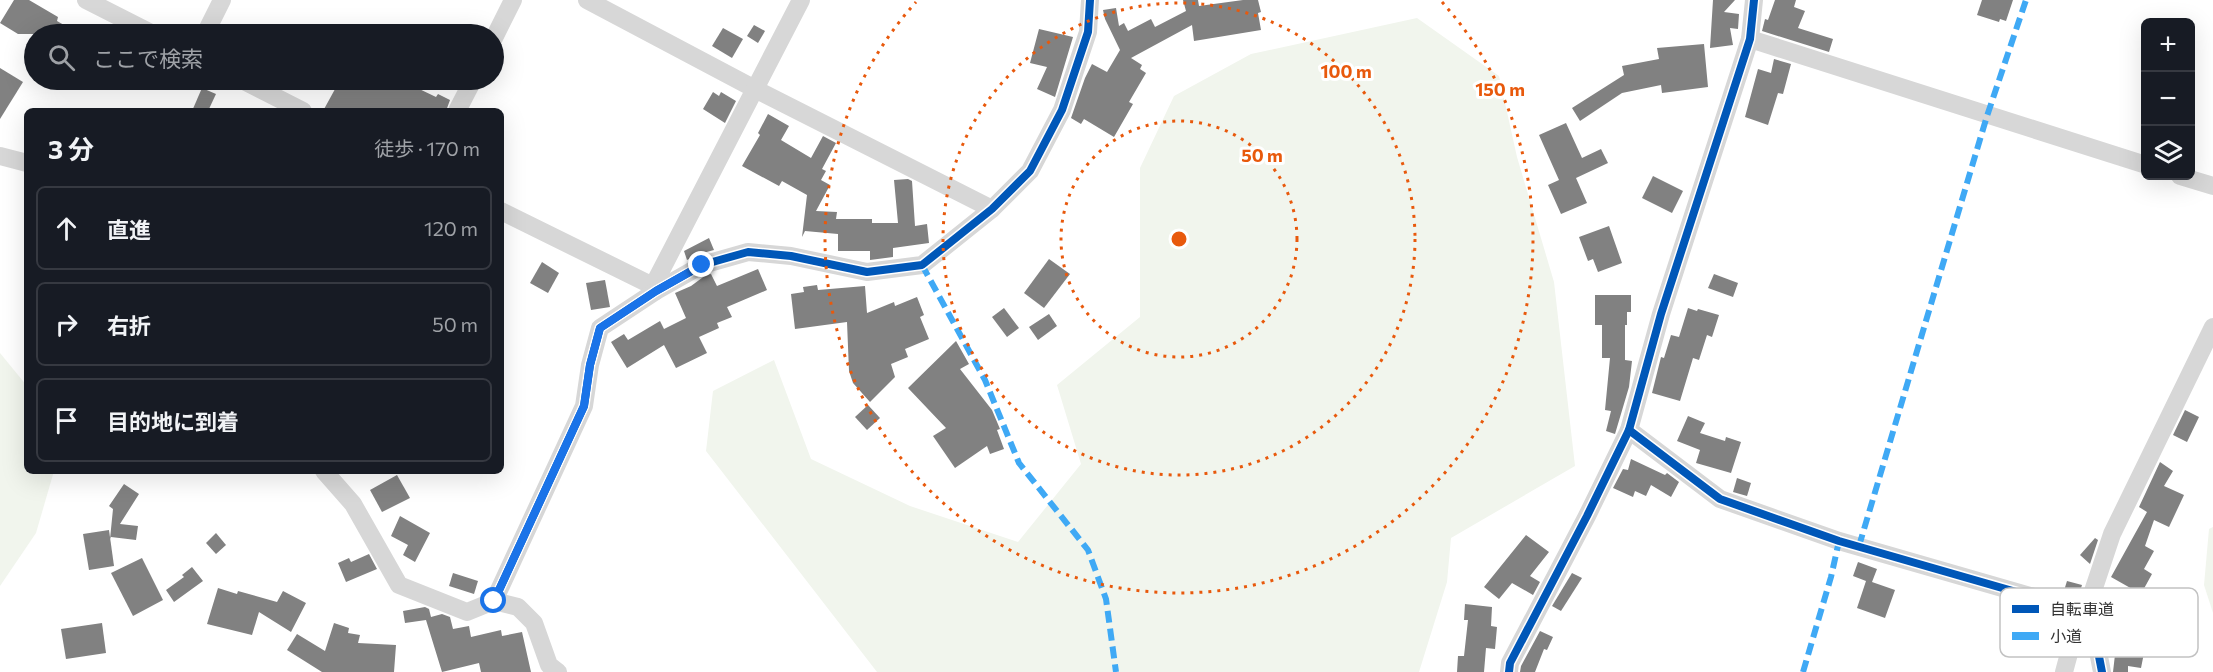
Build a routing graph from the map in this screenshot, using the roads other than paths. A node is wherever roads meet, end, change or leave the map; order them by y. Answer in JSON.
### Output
{"nodes":[{"id":1,"x":86,"y":0,"type":"edge"},
{"id":2,"x":222,"y":0,"type":"edge"},
{"id":3,"x":513,"y":0,"type":"edge"},
{"id":4,"x":587,"y":0,"type":"edge"},
{"id":5,"x":801,"y":0,"type":"edge"},
{"id":6,"x":1090,"y":0,"type":"edge"},
{"id":7,"x":1755,"y":0,"type":"edge"},
{"id":8,"x":133,"y":24,"type":"edge"},
{"id":9,"x":209,"y":24,"type":"edge"},
{"id":10,"x":501,"y":24,"type":"edge"},
{"id":11,"x":1750,"y":39,"type":"junction"},
{"id":12,"x":755,"y":89,"type":"junction"},
{"id":13,"x":262,"y":90,"type":"edge"},
{"id":14,"x":467,"y":90,"type":"edge"},
{"id":15,"x":297,"y":108,"type":"edge"},
{"id":16,"x":458,"y":108,"type":"edge"},
{"id":17,"x":0,"y":156,"type":"edge"},
{"id":18,"x":24,"y":162,"type":"edge"},
{"id":19,"x":2141,"y":164,"type":"edge"},
{"id":20,"x":2193,"y":180,"type":"edge"},
{"id":21,"x":2213,"y":186,"type":"edge"},
{"id":22,"x":992,"y":209,"type":"junction"},
{"id":23,"x":504,"y":213,"type":"edge"},
{"id":24,"x":654,"y":289,"type":"junction"},
{"id":25,"x":2213,"y":327,"type":"edge"},
{"id":26,"x":2209,"y":343,"type":"edge"},
{"id":27,"x":1629,"y":430,"type":"junction"},
{"id":28,"x":327,"y":474,"type":"edge"},
{"id":29,"x":2003,"y":588,"type":"edge"},
{"id":30,"x":2094,"y":588,"type":"edge"},
{"id":31,"x":494,"y":601,"type":"junction"},
{"id":32,"x":2068,"y":657,"type":"edge"},
{"id":33,"x":2099,"y":657,"type":"edge"},
{"id":34,"x":558,"y":672,"type":"edge"},
{"id":35,"x":1509,"y":672,"type":"edge"},
{"id":36,"x":2064,"y":672,"type":"edge"},
{"id":37,"x":2102,"y":672,"type":"edge"}],
"edges":[{"from":1,"to":8,"type":"street"},
{"from":2,"to":9,"type":"street"},
{"from":3,"to":10,"type":"street"},
{"from":4,"to":12,"type":"street"},
{"from":5,"to":12,"type":"street"},
{"from":6,"to":22,"type":"street"},
{"from":7,"to":11,"type":"street"},
{"from":11,"to":19,"type":"street"},
{"from":11,"to":27,"type":"street"},
{"from":12,"to":22,"type":"street"},
{"from":12,"to":24,"type":"street"},
{"from":13,"to":15,"type":"street"},
{"from":14,"to":16,"type":"street"},
{"from":17,"to":18,"type":"street"},
{"from":20,"to":21,"type":"street"},
{"from":22,"to":24,"type":"street"},
{"from":23,"to":24,"type":"street"},
{"from":24,"to":31,"type":"street"},
{"from":25,"to":26,"type":"street"},
{"from":26,"to":30,"type":"street"},
{"from":27,"to":29,"type":"street"},
{"from":27,"to":35,"type":"street"},
{"from":28,"to":31,"type":"street"},
{"from":31,"to":34,"type":"street"},
{"from":32,"to":36,"type":"street"},
{"from":33,"to":37,"type":"street"}]}
